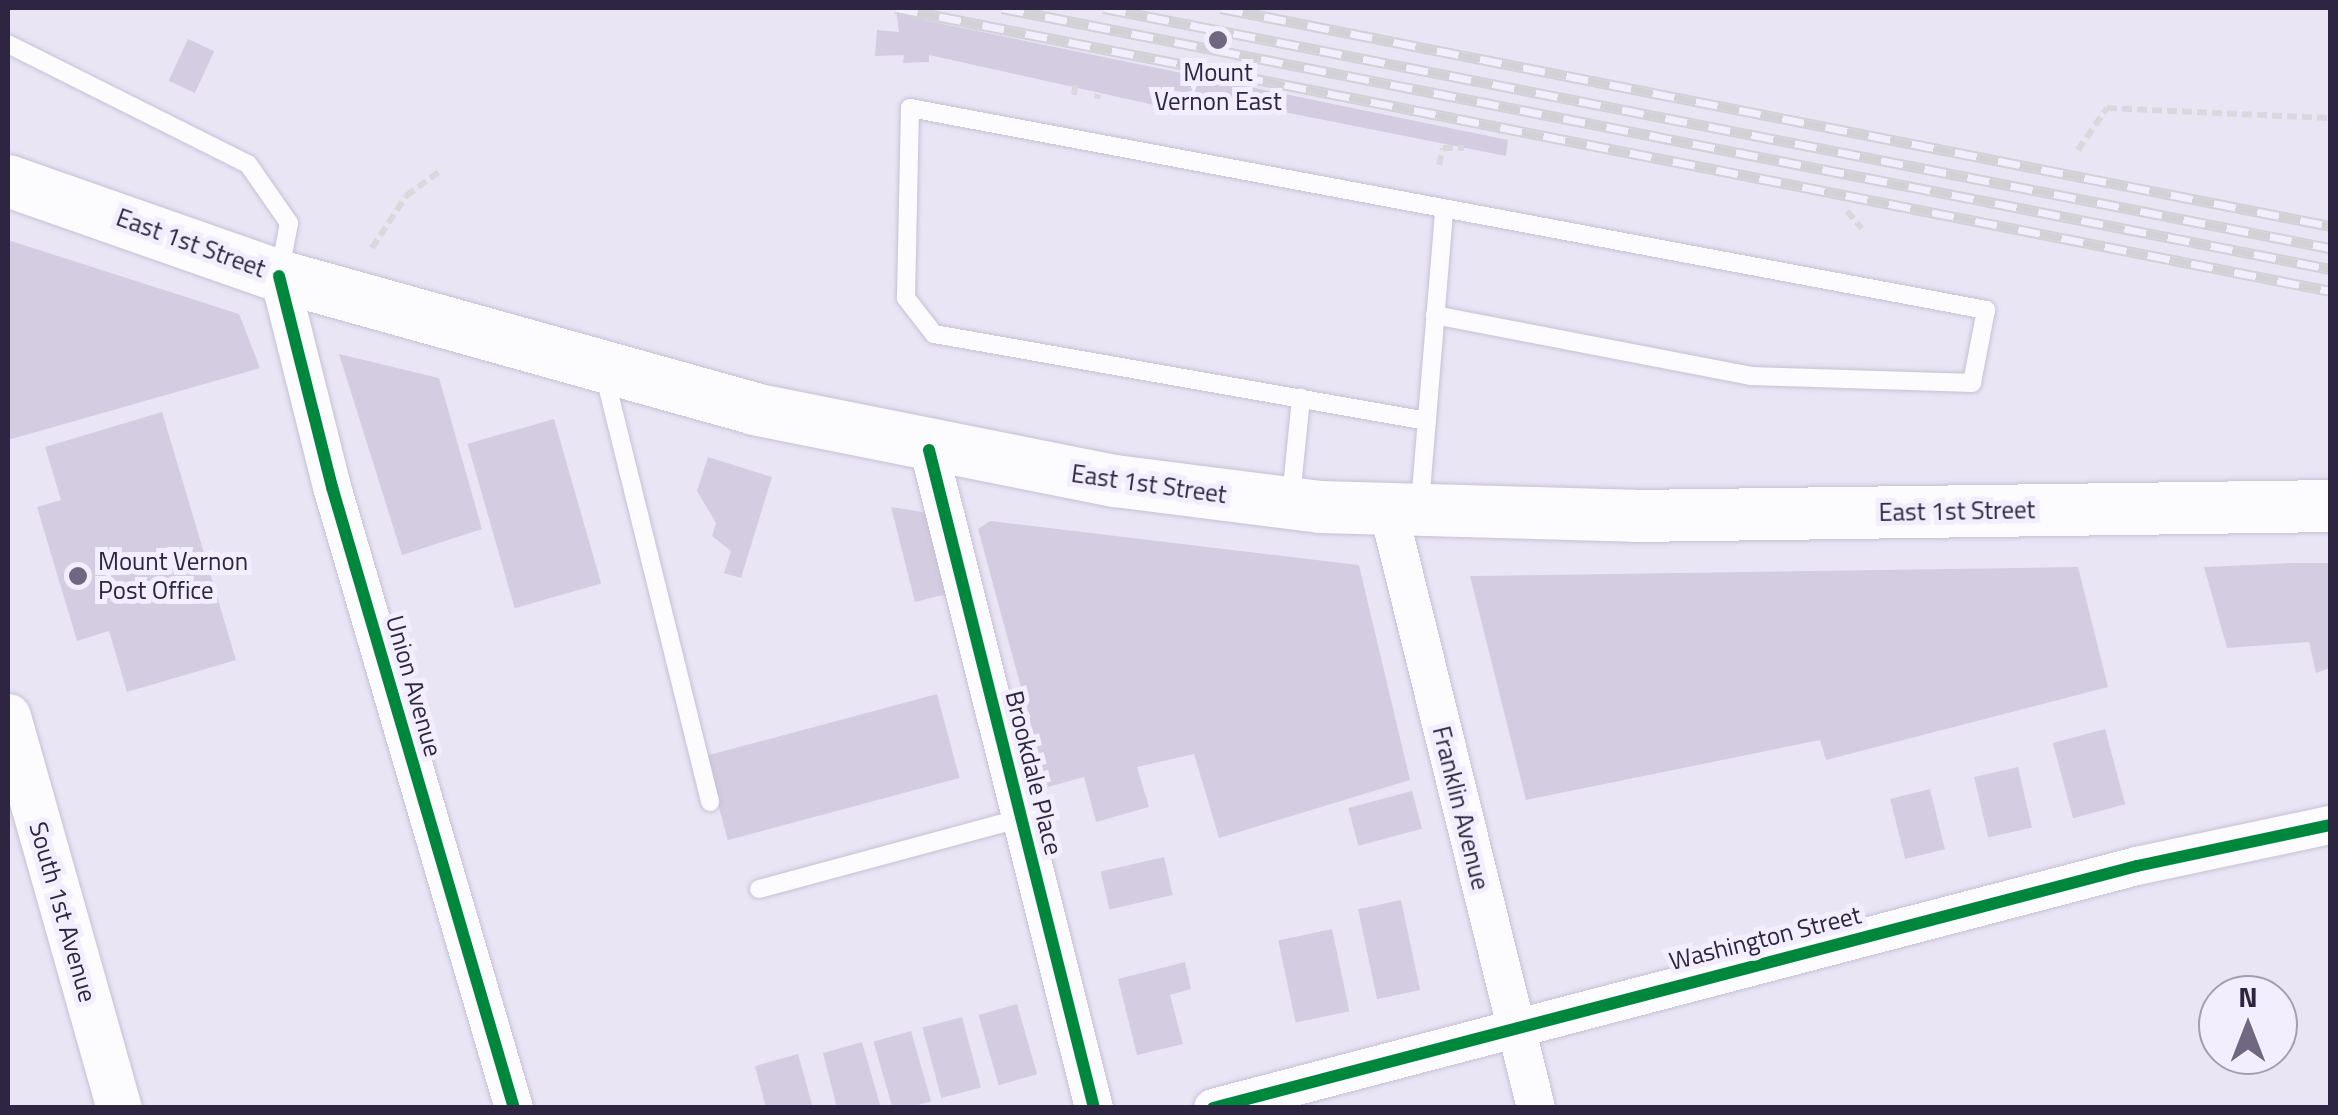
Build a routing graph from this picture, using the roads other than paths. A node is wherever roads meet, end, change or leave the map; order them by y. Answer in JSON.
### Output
{"nodes":[{"id":1,"x":8,"y":44,"type":"edge"},
{"id":2,"x":8,"y":181,"type":"edge"},
{"id":3,"x":1444,"y":209,"type":"junction"},
{"id":4,"x":279,"y":276,"type":"junction"},
{"id":5,"x":1435,"y":315,"type":"junction"},
{"id":6,"x":603,"y":367,"type":"junction"},
{"id":7,"x":1301,"y":398,"type":"junction"},
{"id":8,"x":1426,"y":421,"type":"junction"},
{"id":9,"x":929,"y":450,"type":"junction"},
{"id":10,"x":1290,"y":503,"type":"junction"},
{"id":11,"x":2330,"y":506,"type":"edge"},
{"id":12,"x":1404,"y":509,"type":"junction"},
{"id":13,"x":8,"y":716,"type":"edge"},
{"id":14,"x":710,"y":802,"type":"dead end"},
{"id":15,"x":1022,"y":818,"type":"junction"},
{"id":16,"x":2330,"y":825,"type":"edge"},
{"id":17,"x":759,"y":889,"type":"dead end"},
{"id":18,"x":1513,"y":1026,"type":"junction"},
{"id":19,"x":119,"y":1108,"type":"edge"},
{"id":20,"x":514,"y":1108,"type":"edge"},
{"id":21,"x":1094,"y":1108,"type":"edge"},
{"id":22,"x":1213,"y":1108,"type":"edge"},
{"id":23,"x":1536,"y":1108,"type":"edge"}],
"edges":[{"from":1,"to":4,"type":"lane"},
{"from":2,"to":4,"type":"main road","name":"East 1st Street"},
{"from":3,"to":5,"type":"lane"},
{"from":3,"to":5,"type":"lane"},
{"from":3,"to":7,"type":"lane"},
{"from":4,"to":6,"type":"main road","name":"East 1st Street"},
{"from":4,"to":20,"type":"street","name":"Union Avenue"},
{"from":5,"to":8,"type":"lane"},
{"from":6,"to":9,"type":"main road","name":"East 1st Street"},
{"from":6,"to":14,"type":"lane"},
{"from":7,"to":8,"type":"lane"},
{"from":7,"to":10,"type":"lane"},
{"from":8,"to":12,"type":"lane"},
{"from":9,"to":10,"type":"main road","name":"East 1st Street"},
{"from":9,"to":15,"type":"street","name":"Brookdale Place"},
{"from":10,"to":12,"type":"main road","name":"East 1st Street"},
{"from":11,"to":12,"type":"main road","name":"East 1st Street"},
{"from":12,"to":18,"type":"street","name":"Franklin Avenue"},
{"from":13,"to":19,"type":"street","name":"South 1st Avenue"},
{"from":15,"to":17,"type":"lane"},
{"from":15,"to":21,"type":"street","name":"Brookdale Place"},
{"from":16,"to":18,"type":"street","name":"Washington Street"},
{"from":18,"to":22,"type":"street","name":"Washington Street"},
{"from":18,"to":23,"type":"street","name":"Franklin Avenue"}]}
